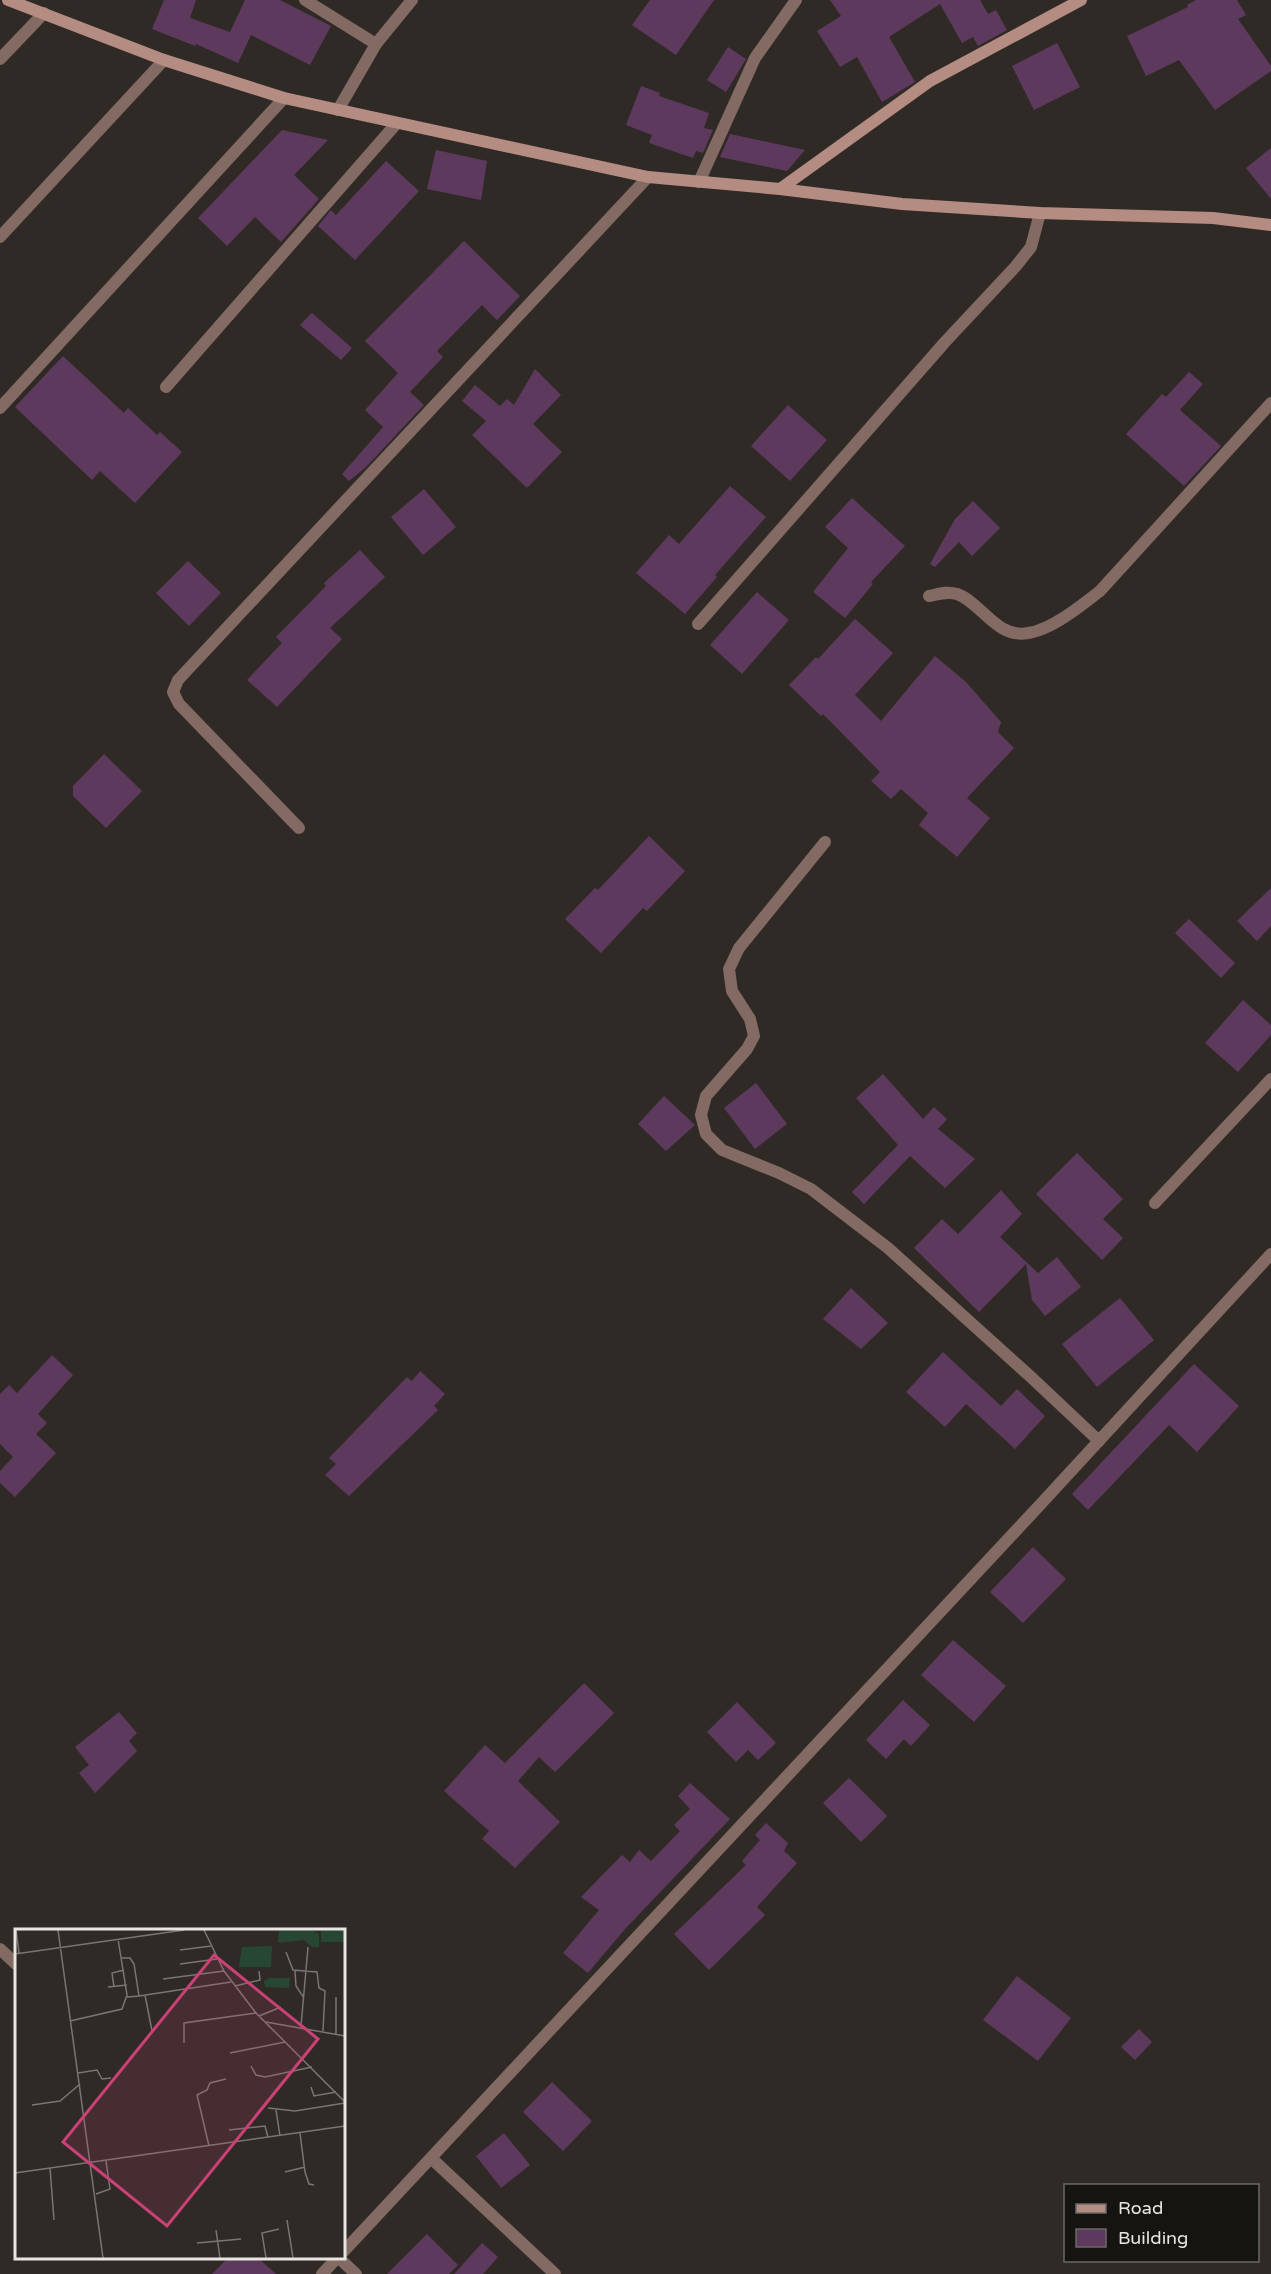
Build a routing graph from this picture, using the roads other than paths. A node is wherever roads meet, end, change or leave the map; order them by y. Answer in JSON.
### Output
{"nodes":[{"id":1,"x":8,"y":0,"type":"edge"},
{"id":2,"x":305,"y":0,"type":"edge"},
{"id":3,"x":412,"y":0,"type":"edge"},
{"id":4,"x":796,"y":0,"type":"edge"},
{"id":5,"x":1081,"y":0,"type":"edge"},
{"id":6,"x":1060,"y":5,"type":"edge"},
{"id":7,"x":44,"y":13,"type":"junction"},
{"id":8,"x":376,"y":44,"type":"junction"},
{"id":9,"x":0,"y":59,"type":"edge"},
{"id":10,"x":164,"y":60,"type":"junction"},
{"id":11,"x":284,"y":98,"type":"junction"},
{"id":12,"x":338,"y":110,"type":"junction"},
{"id":13,"x":396,"y":124,"type":"junction"},
{"id":14,"x":648,"y":177,"type":"junction"},
{"id":15,"x":699,"y":182,"type":"junction"},
{"id":16,"x":780,"y":189,"type":"junction"},
{"id":17,"x":1040,"y":213,"type":"junction"},
{"id":18,"x":1271,"y":225,"type":"edge"},
{"id":19,"x":0,"y":237,"type":"edge"},
{"id":20,"x":166,"y":387,"type":"dead end"},
{"id":21,"x":1271,"y":403,"type":"edge"},
{"id":22,"x":0,"y":408,"type":"edge"},
{"id":23,"x":929,"y":596,"type":"dead end"},
{"id":24,"x":698,"y":624,"type":"dead end"},
{"id":25,"x":298,"y":828,"type":"dead end"},
{"id":26,"x":825,"y":842,"type":"dead end"},
{"id":27,"x":1271,"y":1078,"type":"edge"},
{"id":28,"x":1155,"y":1203,"type":"dead end"},
{"id":29,"x":1271,"y":1254,"type":"edge"},
{"id":30,"x":1099,"y":1441,"type":"junction"},
{"id":31,"x":0,"y":1949,"type":"edge"},
{"id":32,"x":15,"y":1963,"type":"edge"},
{"id":33,"x":431,"y":2158,"type":"junction"},
{"id":34,"x":345,"y":2249,"type":"edge"},
{"id":35,"x":337,"y":2259,"type":"edge"},
{"id":36,"x":339,"y":2259,"type":"edge"},
{"id":37,"x":321,"y":2274,"type":"edge"},
{"id":38,"x":357,"y":2274,"type":"edge"},
{"id":39,"x":555,"y":2274,"type":"edge"}],
"edges":[{"from":1,"to":7,"type":"street"},
{"from":2,"to":8,"type":"street"},
{"from":3,"to":8,"type":"street"},
{"from":4,"to":15,"type":"street"},
{"from":5,"to":6,"type":"street"},
{"from":6,"to":16,"type":"street"},
{"from":7,"to":9,"type":"street"},
{"from":7,"to":10,"type":"street"},
{"from":8,"to":12,"type":"street"},
{"from":10,"to":11,"type":"street"},
{"from":10,"to":19,"type":"street"},
{"from":11,"to":12,"type":"street"},
{"from":11,"to":22,"type":"street"},
{"from":12,"to":13,"type":"street"},
{"from":13,"to":14,"type":"street"},
{"from":13,"to":20,"type":"street"},
{"from":14,"to":15,"type":"street"},
{"from":14,"to":25,"type":"street"},
{"from":15,"to":16,"type":"street"},
{"from":16,"to":17,"type":"street"},
{"from":17,"to":18,"type":"street"},
{"from":17,"to":24,"type":"street"},
{"from":21,"to":23,"type":"street"},
{"from":26,"to":30,"type":"street"},
{"from":27,"to":28,"type":"street"},
{"from":29,"to":30,"type":"street"},
{"from":30,"to":33,"type":"street"},
{"from":31,"to":32,"type":"street"},
{"from":33,"to":34,"type":"street"},
{"from":33,"to":39,"type":"street"},
{"from":35,"to":37,"type":"street"},
{"from":36,"to":38,"type":"street"}]}
